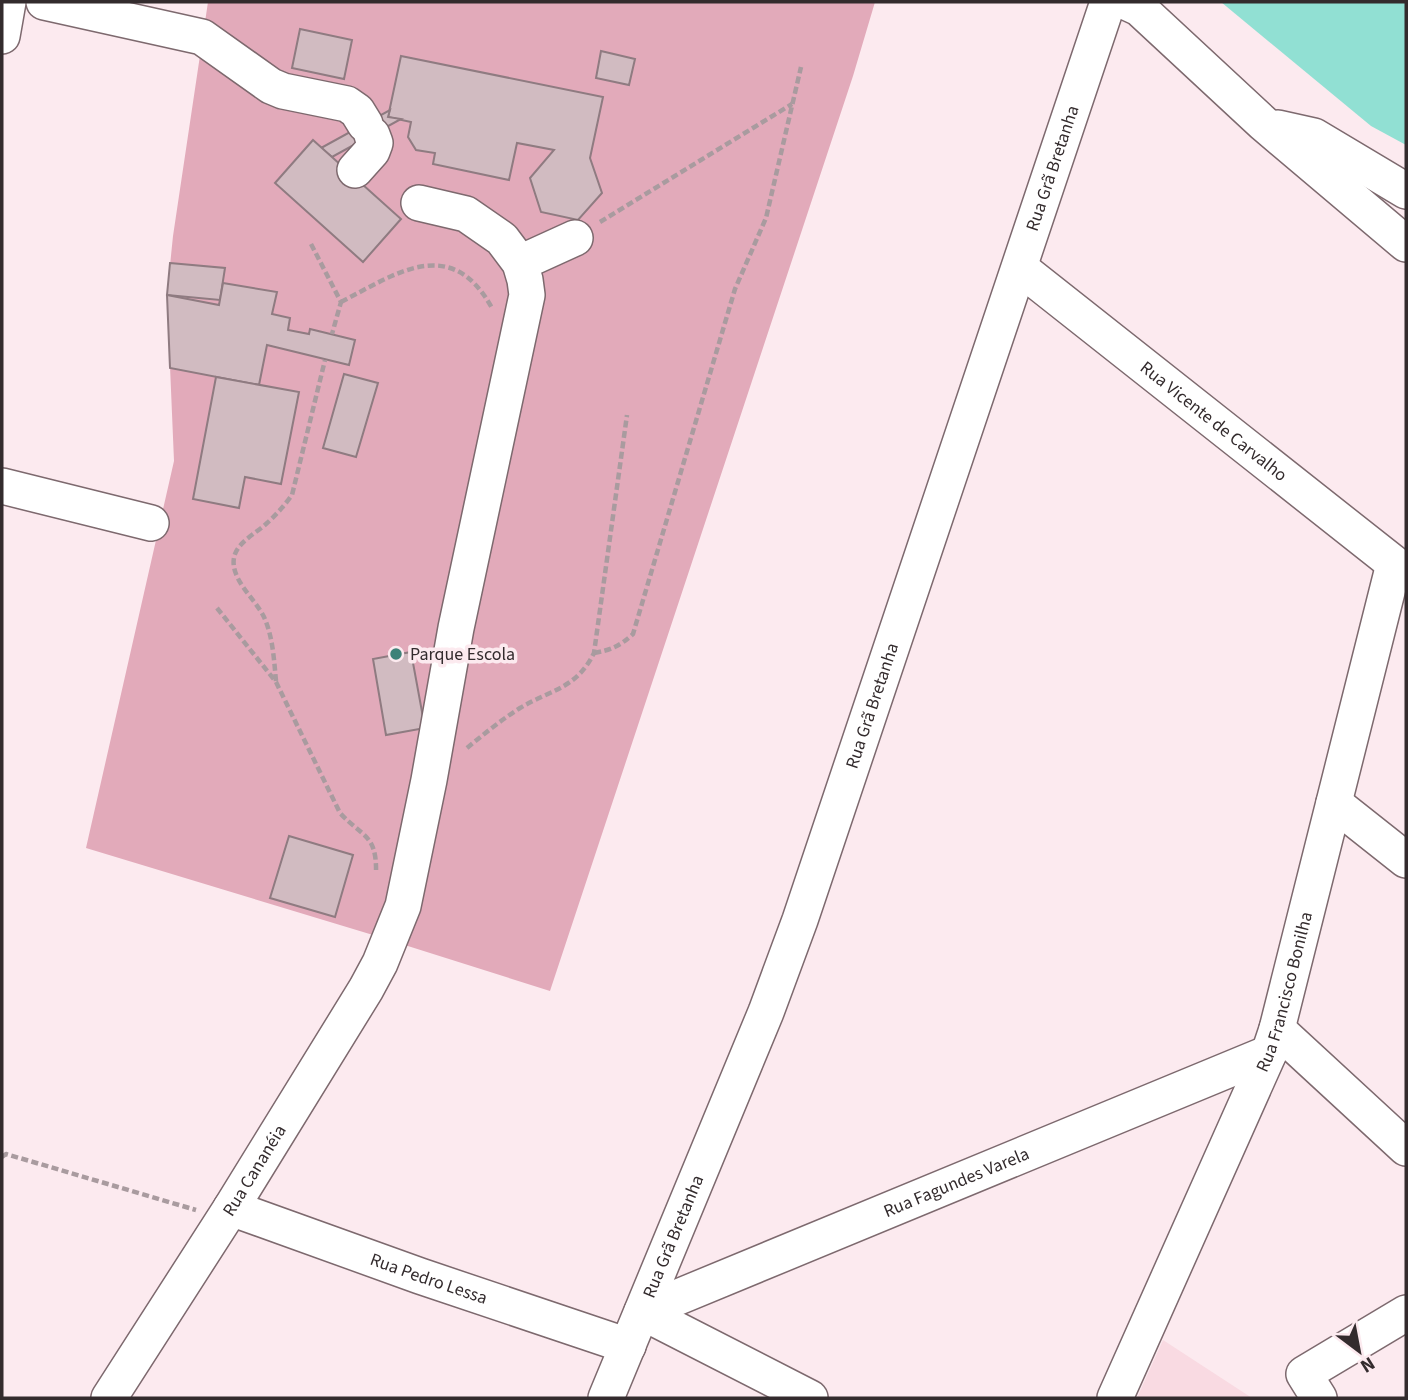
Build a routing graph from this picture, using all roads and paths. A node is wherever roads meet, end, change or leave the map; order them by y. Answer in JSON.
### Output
{"nodes":[{"id":1,"x":44,"y":2,"type":"edge"},
{"id":2,"x":1108,"y":2,"type":"edge"},
{"id":3,"x":1126,"y":2,"type":"edge"},
{"id":4,"x":801,"y":68,"type":"dead end"},
{"id":5,"x":793,"y":103,"type":"junction"},
{"id":6,"x":1264,"y":124,"type":"junction"},
{"id":7,"x":355,"y":170,"type":"dead end"},
{"id":8,"x":1406,"y":191,"type":"edge"},
{"id":9,"x":419,"y":203,"type":"dead end"},
{"id":10,"x":575,"y":237,"type":"joint"},
{"id":11,"x":311,"y":244,"type":"dead end"},
{"id":12,"x":1406,"y":244,"type":"edge"},
{"id":13,"x":520,"y":263,"type":"junction"},
{"id":14,"x":1020,"y":268,"type":"junction"},
{"id":15,"x":341,"y":302,"type":"junction"},
{"id":16,"x":332,"y":334,"type":"dead end"},
{"id":17,"x":518,"y":337,"type":"junction"},
{"id":18,"x":325,"y":360,"type":"dead end"},
{"id":19,"x":627,"y":415,"type":"dead end"},
{"id":20,"x":2,"y":486,"type":"edge"},
{"id":21,"x":151,"y":523,"type":"dead end"},
{"id":22,"x":1400,"y":569,"type":"edge"},
{"id":23,"x":217,"y":608,"type":"dead end"},
{"id":24,"x":594,"y":653,"type":"junction"},
{"id":25,"x":276,"y":682,"type":"junction"},
{"id":26,"x":465,"y":749,"type":"dead end"},
{"id":27,"x":1334,"y":803,"type":"junction"},
{"id":28,"x":1406,"y":860,"type":"edge"},
{"id":29,"x":376,"y":878,"type":"dead end"},
{"id":30,"x":1273,"y":1041,"type":"junction"},
{"id":31,"x":1406,"y":1148,"type":"edge"},
{"id":32,"x":2,"y":1157,"type":"edge"},
{"id":33,"x":228,"y":1213,"type":"junction"},
{"id":34,"x":642,"y":1312,"type":"junction"},
{"id":35,"x":1406,"y":1313,"type":"edge"},
{"id":36,"x":628,"y":1346,"type":"junction"},
{"id":37,"x":109,"y":1398,"type":"edge"},
{"id":38,"x":606,"y":1398,"type":"edge"},
{"id":39,"x":810,"y":1398,"type":"edge"},
{"id":40,"x":1115,"y":1398,"type":"edge"},
{"id":41,"x":1319,"y":1398,"type":"edge"}],
"edges":[{"from":1,"to":7,"type":"street"},
{"from":2,"to":14,"type":"street","name":"Rua Grã Bretanha"},
{"from":3,"to":6,"type":"street"},
{"from":4,"to":5,"type":"path"},
{"from":5,"to":10,"type":"path"},
{"from":5,"to":24,"type":"path"},
{"from":6,"to":8,"type":"street"},
{"from":6,"to":12,"type":"street"},
{"from":9,"to":13,"type":"street"},
{"from":10,"to":13,"type":"street"},
{"from":11,"to":15,"type":"path"},
{"from":13,"to":17,"type":"street","name":"Rua Cananéia"},
{"from":14,"to":22,"type":"street","name":"Rua Vicente de Carvalho"},
{"from":14,"to":34,"type":"street","name":"Rua Grã Bretanha"},
{"from":15,"to":16,"type":"path"},
{"from":15,"to":17,"type":"path"},
{"from":17,"to":33,"type":"street","name":"Rua Cananéia"},
{"from":18,"to":25,"type":"path"},
{"from":19,"to":24,"type":"path"},
{"from":20,"to":21,"type":"street"},
{"from":22,"to":27,"type":"street","name":"Rua Francisco Bonilha"},
{"from":23,"to":25,"type":"path"},
{"from":24,"to":26,"type":"path"},
{"from":25,"to":29,"type":"path"},
{"from":27,"to":28,"type":"street"},
{"from":27,"to":30,"type":"street","name":"Rua Francisco Bonilha"},
{"from":30,"to":31,"type":"street"},
{"from":30,"to":34,"type":"street","name":"Rua Fagundes Varela"},
{"from":30,"to":40,"type":"street","name":"Rua Francisco Bonilha"},
{"from":32,"to":33,"type":"path"},
{"from":33,"to":36,"type":"street","name":"Rua Pedro Lessa"},
{"from":33,"to":37,"type":"street","name":"Rua Cananéia"},
{"from":34,"to":36,"type":"street","name":"Rua Grã Bretanha"},
{"from":34,"to":39,"type":"street"},
{"from":35,"to":41,"type":"street"},
{"from":36,"to":38,"type":"street","name":"Rua Grã Bretanha"}]}
